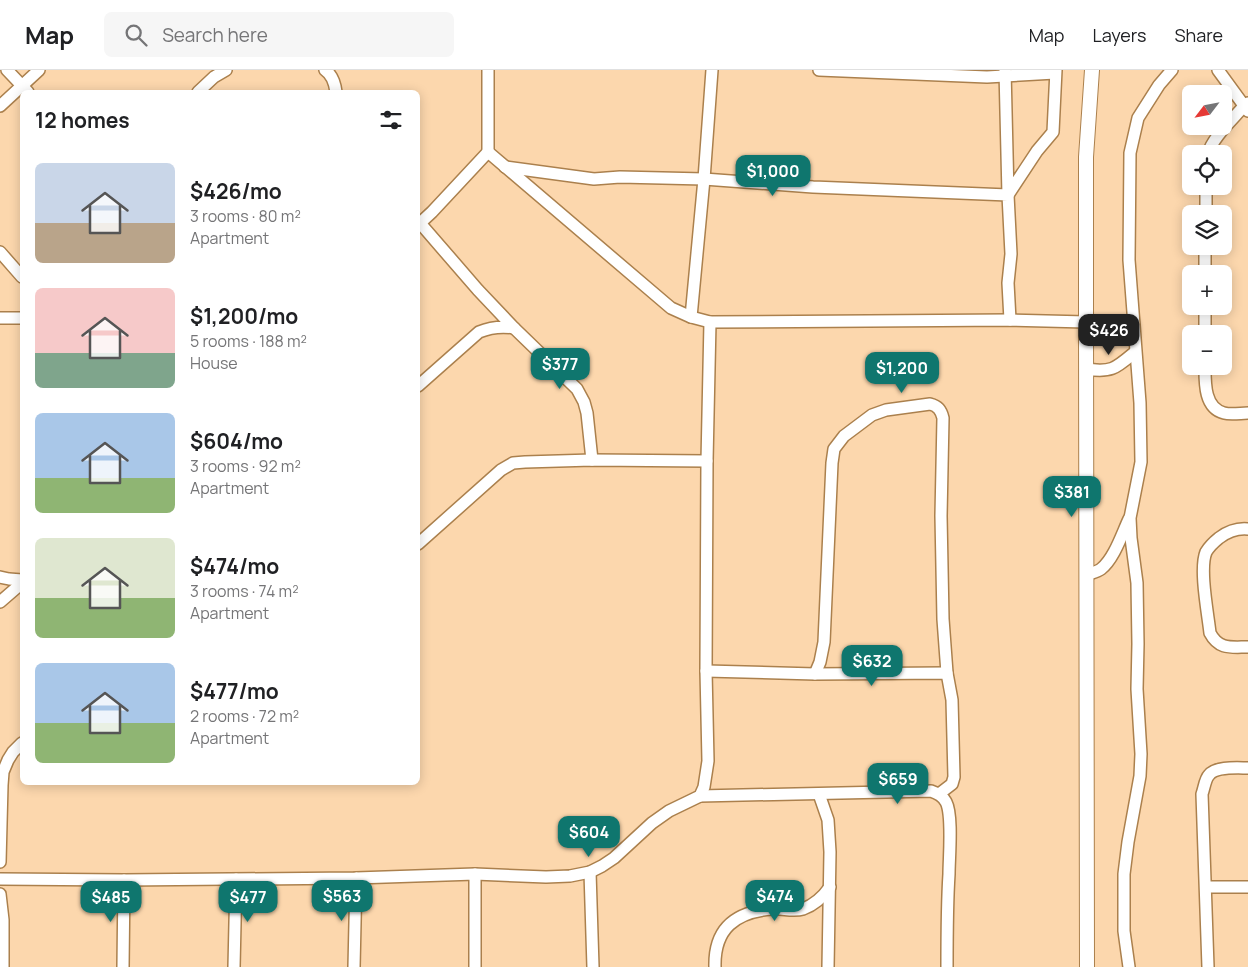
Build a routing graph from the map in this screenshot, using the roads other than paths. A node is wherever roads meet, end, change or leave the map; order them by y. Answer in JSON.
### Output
{"nodes":[{"id":1,"x":7,"y":70,"type":"edge"},
{"id":2,"x":39,"y":70,"type":"edge"},
{"id":3,"x":226,"y":70,"type":"edge"},
{"id":4,"x":325,"y":70,"type":"edge"},
{"id":5,"x":488,"y":70,"type":"edge"},
{"id":6,"x":712,"y":70,"type":"edge"},
{"id":7,"x":819,"y":70,"type":"edge"},
{"id":8,"x":1092,"y":70,"type":"edge"},
{"id":9,"x":1172,"y":70,"type":"edge"},
{"id":10,"x":1218,"y":70,"type":"edge"},
{"id":11,"x":1056,"y":71,"type":"edge"},
{"id":12,"x":1005,"y":73,"type":"edge"},
{"id":13,"x":24,"y":89,"type":"edge"},
{"id":14,"x":200,"y":90,"type":"edge"},
{"id":15,"x":336,"y":90,"type":"edge"},
{"id":16,"x":20,"y":92,"type":"edge"},
{"id":17,"x":0,"y":106,"type":"edge"},
{"id":18,"x":1246,"y":107,"type":"edge"},
{"id":19,"x":1212,"y":145,"type":"edge"},
{"id":20,"x":488,"y":152,"type":"junction"},
{"id":21,"x":505,"y":167,"type":"junction"},
{"id":22,"x":704,"y":179,"type":"junction"},
{"id":23,"x":1008,"y":195,"type":"junction"},
{"id":24,"x":420,"y":223,"type":"edge"},
{"id":25,"x":420,"y":225,"type":"edge"},
{"id":26,"x":0,"y":252,"type":"edge"},
{"id":27,"x":20,"y":275,"type":"edge"},
{"id":28,"x":692,"y":317,"type":"junction"},
{"id":29,"x":0,"y":318,"type":"edge"},
{"id":30,"x":20,"y":318,"type":"edge"},
{"id":31,"x":1010,"y":320,"type":"junction"},
{"id":32,"x":710,"y":322,"type":"junction"},
{"id":33,"x":1086,"y":322,"type":"junction"},
{"id":34,"x":514,"y":328,"type":"junction"},
{"id":35,"x":1135,"y":352,"type":"junction"},
{"id":36,"x":1086,"y":369,"type":"junction"},
{"id":37,"x":1204,"y":375,"type":"edge"},
{"id":38,"x":420,"y":384,"type":"edge"},
{"id":39,"x":1248,"y":413,"type":"edge"},
{"id":40,"x":592,"y":460,"type":"junction"},
{"id":41,"x":707,"y":462,"type":"junction"},
{"id":42,"x":1130,"y":518,"type":"junction"},
{"id":43,"x":1248,"y":529,"type":"edge"},
{"id":44,"x":420,"y":542,"type":"edge"},
{"id":45,"x":1086,"y":575,"type":"junction"},
{"id":46,"x":0,"y":577,"type":"edge"},
{"id":47,"x":20,"y":581,"type":"edge"},
{"id":48,"x":20,"y":583,"type":"edge"},
{"id":49,"x":0,"y":602,"type":"edge"},
{"id":50,"x":1248,"y":647,"type":"edge"},
{"id":51,"x":706,"y":671,"type":"junction"},
{"id":52,"x":947,"y":673,"type":"junction"},
{"id":53,"x":815,"y":674,"type":"junction"},
{"id":54,"x":20,"y":746,"type":"edge"},
{"id":55,"x":1248,"y":768,"type":"edge"},
{"id":56,"x":819,"y":794,"type":"junction"},
{"id":57,"x":939,"y":794,"type":"junction"},
{"id":58,"x":700,"y":796,"type":"junction"},
{"id":59,"x":0,"y":862,"type":"edge"},
{"id":60,"x":590,"y":872,"type":"junction"},
{"id":61,"x":475,"y":874,"type":"junction"},
{"id":62,"x":356,"y":878,"type":"junction"},
{"id":63,"x":0,"y":879,"type":"edge"},
{"id":64,"x":236,"y":879,"type":"junction"},
{"id":65,"x":124,"y":880,"type":"junction"},
{"id":66,"x":1248,"y":887,"type":"edge"},
{"id":67,"x":830,"y":888,"type":"junction"},
{"id":68,"x":1206,"y":888,"type":"junction"},
{"id":69,"x":0,"y":894,"type":"edge"},
{"id":70,"x":3,"y":967,"type":"edge"},
{"id":71,"x":123,"y":967,"type":"edge"},
{"id":72,"x":234,"y":967,"type":"edge"},
{"id":73,"x":354,"y":967,"type":"edge"},
{"id":74,"x":475,"y":967,"type":"edge"},
{"id":75,"x":594,"y":967,"type":"edge"},
{"id":76,"x":715,"y":967,"type":"edge"},
{"id":77,"x":828,"y":967,"type":"edge"},
{"id":78,"x":947,"y":967,"type":"edge"},
{"id":79,"x":1087,"y":967,"type":"edge"},
{"id":80,"x":1129,"y":967,"type":"edge"},
{"id":81,"x":1208,"y":967,"type":"edge"}],
"edges":[{"from":1,"to":13,"type":"street"},
{"from":2,"to":13,"type":"street"},
{"from":3,"to":14,"type":"street"},
{"from":4,"to":15,"type":"street"},
{"from":5,"to":20,"type":"street"},
{"from":6,"to":22,"type":"street"},
{"from":7,"to":12,"type":"street"},
{"from":8,"to":33,"type":"street"},
{"from":9,"to":35,"type":"street"},
{"from":10,"to":18,"type":"street"},
{"from":11,"to":12,"type":"street"},
{"from":11,"to":23,"type":"street"},
{"from":12,"to":23,"type":"street"},
{"from":16,"to":17,"type":"street"},
{"from":18,"to":19,"type":"street"},
{"from":20,"to":21,"type":"street"},
{"from":20,"to":24,"type":"street"},
{"from":21,"to":22,"type":"street"},
{"from":21,"to":28,"type":"street"},
{"from":22,"to":23,"type":"street"},
{"from":22,"to":28,"type":"street"},
{"from":23,"to":31,"type":"street"},
{"from":25,"to":34,"type":"street"},
{"from":26,"to":27,"type":"street"},
{"from":28,"to":32,"type":"street"},
{"from":29,"to":30,"type":"street"},
{"from":31,"to":32,"type":"street"},
{"from":31,"to":33,"type":"street"},
{"from":32,"to":41,"type":"street"},
{"from":33,"to":36,"type":"street"},
{"from":34,"to":38,"type":"street"},
{"from":34,"to":40,"type":"street"},
{"from":35,"to":36,"type":"street"},
{"from":35,"to":42,"type":"street"},
{"from":36,"to":45,"type":"street"},
{"from":37,"to":39,"type":"street"},
{"from":40,"to":41,"type":"street"},
{"from":40,"to":44,"type":"street"},
{"from":41,"to":51,"type":"street"},
{"from":42,"to":45,"type":"street"},
{"from":42,"to":80,"type":"street"},
{"from":43,"to":50,"type":"street"},
{"from":45,"to":79,"type":"street"},
{"from":46,"to":47,"type":"street"},
{"from":48,"to":49,"type":"street"},
{"from":51,"to":53,"type":"street"},
{"from":51,"to":58,"type":"street"},
{"from":52,"to":53,"type":"street"},
{"from":52,"to":53,"type":"street"},
{"from":52,"to":57,"type":"street"},
{"from":54,"to":59,"type":"street"},
{"from":55,"to":68,"type":"street"},
{"from":56,"to":57,"type":"street"},
{"from":56,"to":58,"type":"street"},
{"from":56,"to":67,"type":"street"},
{"from":57,"to":78,"type":"street"},
{"from":58,"to":60,"type":"street"},
{"from":60,"to":61,"type":"street"},
{"from":60,"to":75,"type":"street"},
{"from":61,"to":62,"type":"street"},
{"from":61,"to":74,"type":"street"},
{"from":62,"to":64,"type":"street"},
{"from":62,"to":73,"type":"street"},
{"from":63,"to":65,"type":"street"},
{"from":64,"to":65,"type":"street"},
{"from":64,"to":72,"type":"street"},
{"from":65,"to":71,"type":"street"},
{"from":66,"to":68,"type":"street"},
{"from":67,"to":76,"type":"street"},
{"from":67,"to":77,"type":"street"},
{"from":68,"to":81,"type":"street"},
{"from":69,"to":70,"type":"street"}]}
